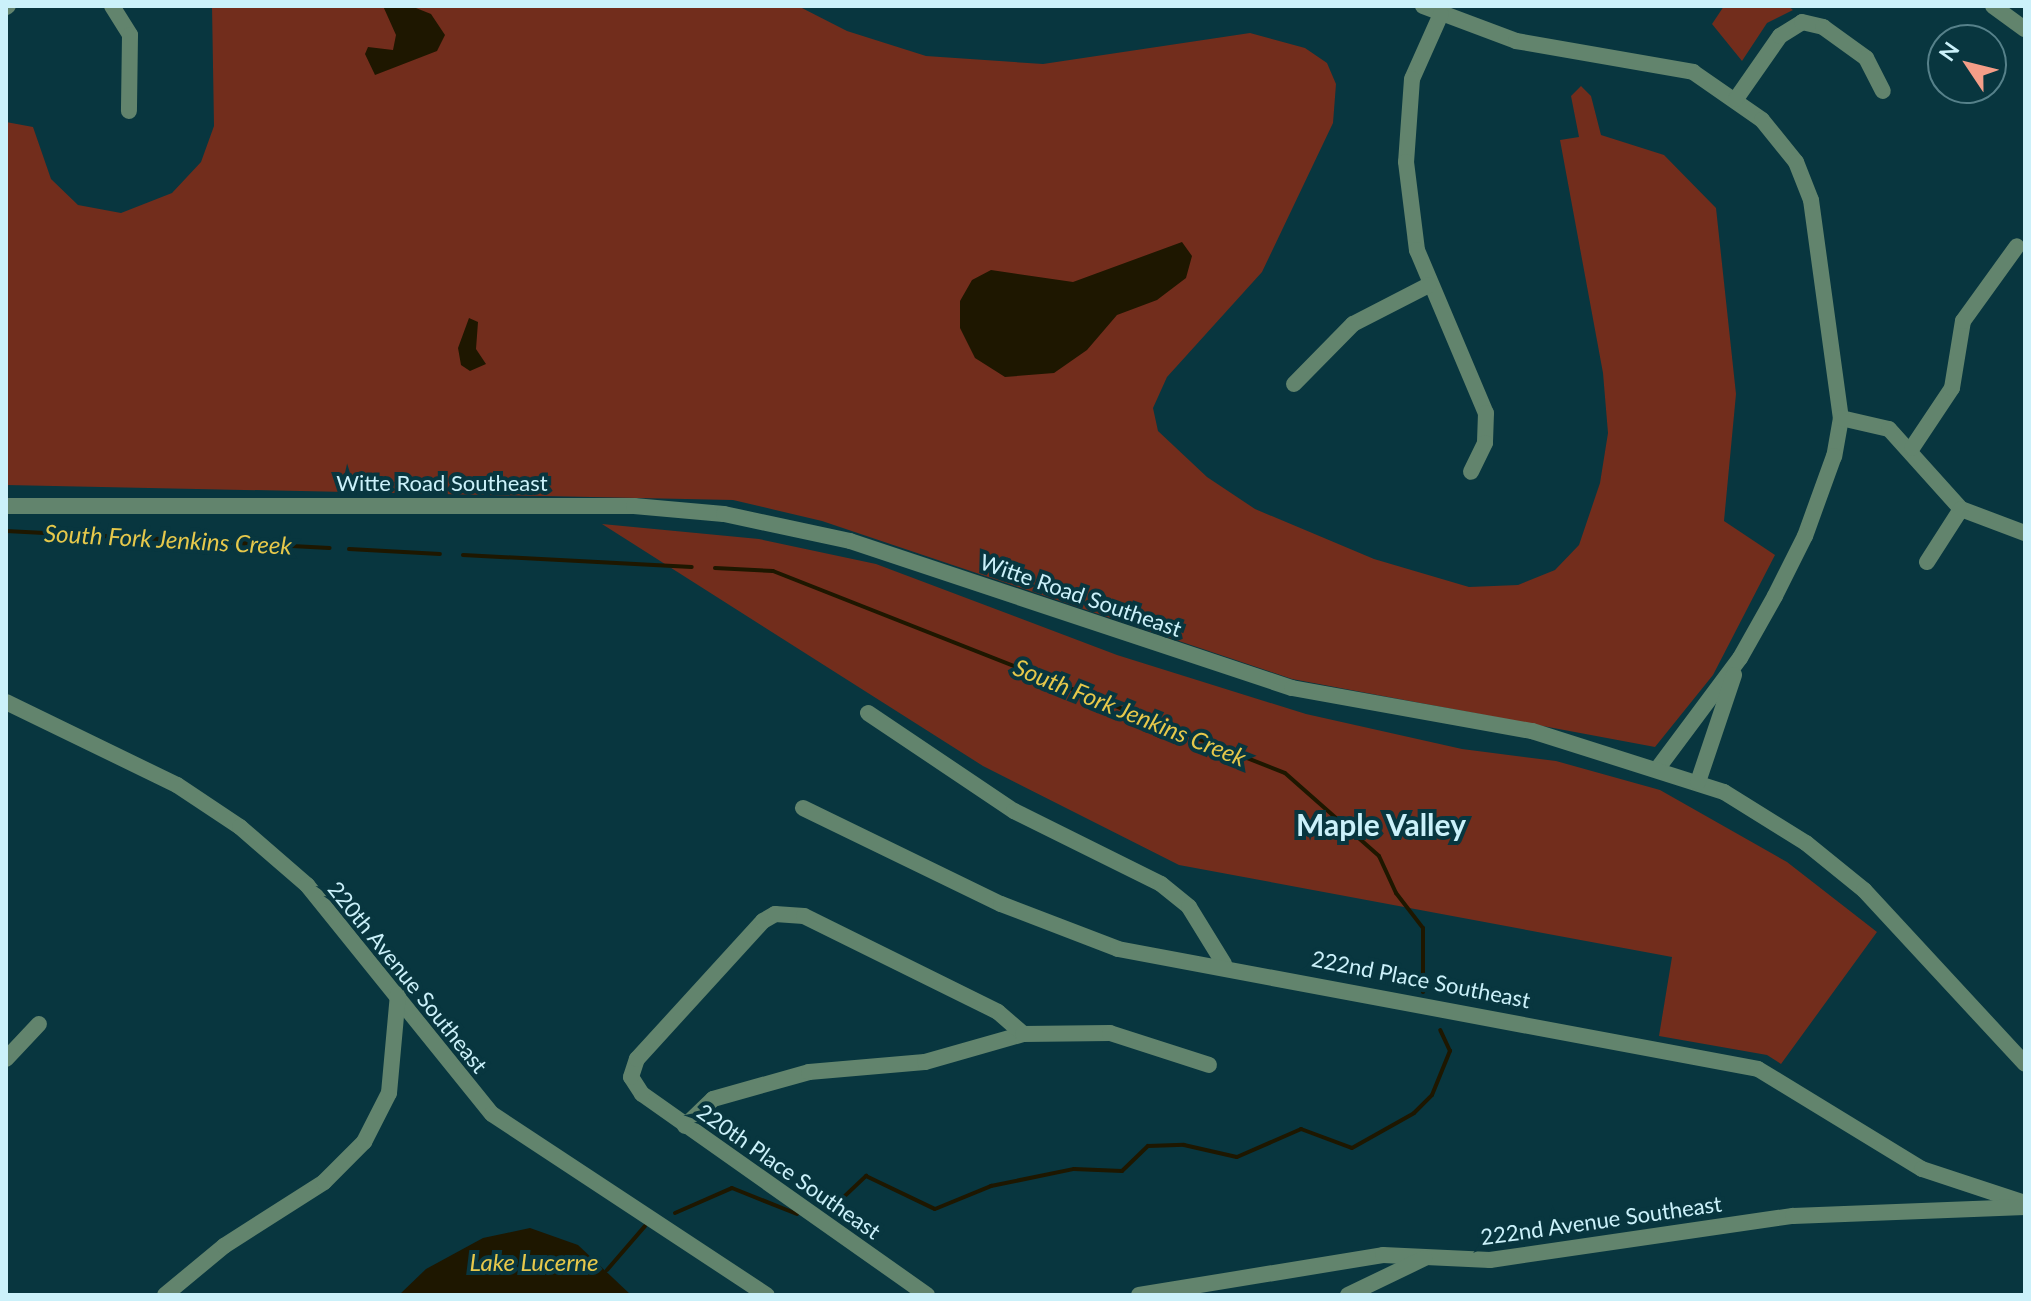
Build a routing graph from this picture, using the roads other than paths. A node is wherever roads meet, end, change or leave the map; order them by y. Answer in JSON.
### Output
{"nodes":[{"id":1,"x":112,"y":6,"type":"edge"},
{"id":2,"x":1423,"y":6,"type":"edge"},
{"id":3,"x":1993,"y":6,"type":"edge"},
{"id":4,"x":1441,"y":14,"type":"junction"},
{"id":5,"x":2025,"y":29,"type":"edge"},
{"id":6,"x":1883,"y":91,"type":"dead end"},
{"id":7,"x":1736,"y":99,"type":"junction"},
{"id":8,"x":129,"y":111,"type":"dead end"},
{"id":9,"x":2017,"y":246,"type":"dead end"},
{"id":10,"x":1429,"y":285,"type":"junction"},
{"id":11,"x":1294,"y":384,"type":"dead end"},
{"id":12,"x":1841,"y":418,"type":"junction"},
{"id":13,"x":1912,"y":448,"type":"junction"},
{"id":14,"x":1471,"y":472,"type":"dead end"},
{"id":15,"x":6,"y":506,"type":"edge"},
{"id":16,"x":1961,"y":509,"type":"junction"},
{"id":17,"x":2025,"y":533,"type":"edge"},
{"id":18,"x":1927,"y":562,"type":"dead end"},
{"id":19,"x":1740,"y":658,"type":"junction"},
{"id":20,"x":6,"y":702,"type":"edge"},
{"id":21,"x":868,"y":713,"type":"dead end"},
{"id":22,"x":1658,"y":768,"type":"junction"},
{"id":23,"x":1698,"y":782,"type":"junction"},
{"id":24,"x":803,"y":808,"type":"dead end"},
{"id":25,"x":1224,"y":964,"type":"junction"},
{"id":26,"x":398,"y":994,"type":"junction"},
{"id":27,"x":39,"y":1024,"type":"dead end"},
{"id":28,"x":1023,"y":1034,"type":"junction"},
{"id":29,"x":6,"y":1059,"type":"edge"},
{"id":30,"x":2025,"y":1064,"type":"edge"},
{"id":31,"x":1209,"y":1065,"type":"dead end"},
{"id":32,"x":685,"y":1126,"type":"junction"},
{"id":33,"x":2025,"y":1205,"type":"edge"},
{"id":34,"x":1426,"y":1257,"type":"junction"},
{"id":35,"x":165,"y":1295,"type":"edge"},
{"id":36,"x":767,"y":1295,"type":"edge"},
{"id":37,"x":927,"y":1295,"type":"edge"},
{"id":38,"x":1139,"y":1295,"type":"edge"},
{"id":39,"x":1348,"y":1295,"type":"edge"}],
"edges":[{"from":1,"to":8,"type":"street"},
{"from":2,"to":4,"type":"street"},
{"from":3,"to":5,"type":"street"},
{"from":4,"to":7,"type":"street"},
{"from":4,"to":10,"type":"street"},
{"from":6,"to":7,"type":"street"},
{"from":7,"to":12,"type":"street"},
{"from":9,"to":13,"type":"street"},
{"from":10,"to":11,"type":"street"},
{"from":10,"to":14,"type":"street"},
{"from":12,"to":13,"type":"street"},
{"from":12,"to":19,"type":"street"},
{"from":13,"to":16,"type":"street"},
{"from":15,"to":22,"type":"street","name":"Witte Road Southeast"},
{"from":16,"to":17,"type":"street"},
{"from":16,"to":18,"type":"street"},
{"from":19,"to":22,"type":"street"},
{"from":19,"to":23,"type":"street"},
{"from":20,"to":26,"type":"street","name":"220th Avenue Southeast"},
{"from":21,"to":25,"type":"street"},
{"from":22,"to":23,"type":"street","name":"Witte Road Southeast"},
{"from":23,"to":30,"type":"street","name":"Witte Road Southeast"},
{"from":24,"to":25,"type":"street","name":"222nd Place Southeast"},
{"from":25,"to":33,"type":"street","name":"222nd Place Southeast"},
{"from":26,"to":35,"type":"street"},
{"from":26,"to":36,"type":"street","name":"220th Avenue Southeast"},
{"from":27,"to":29,"type":"street"},
{"from":28,"to":31,"type":"street"},
{"from":28,"to":32,"type":"street"},
{"from":28,"to":32,"type":"street","name":"220th Place Southeast"},
{"from":32,"to":37,"type":"street","name":"220th Place Southeast"},
{"from":33,"to":34,"type":"street","name":"222nd Avenue Southeast"},
{"from":34,"to":38,"type":"street","name":"222nd Avenue Southeast"},
{"from":34,"to":39,"type":"street"}]}
